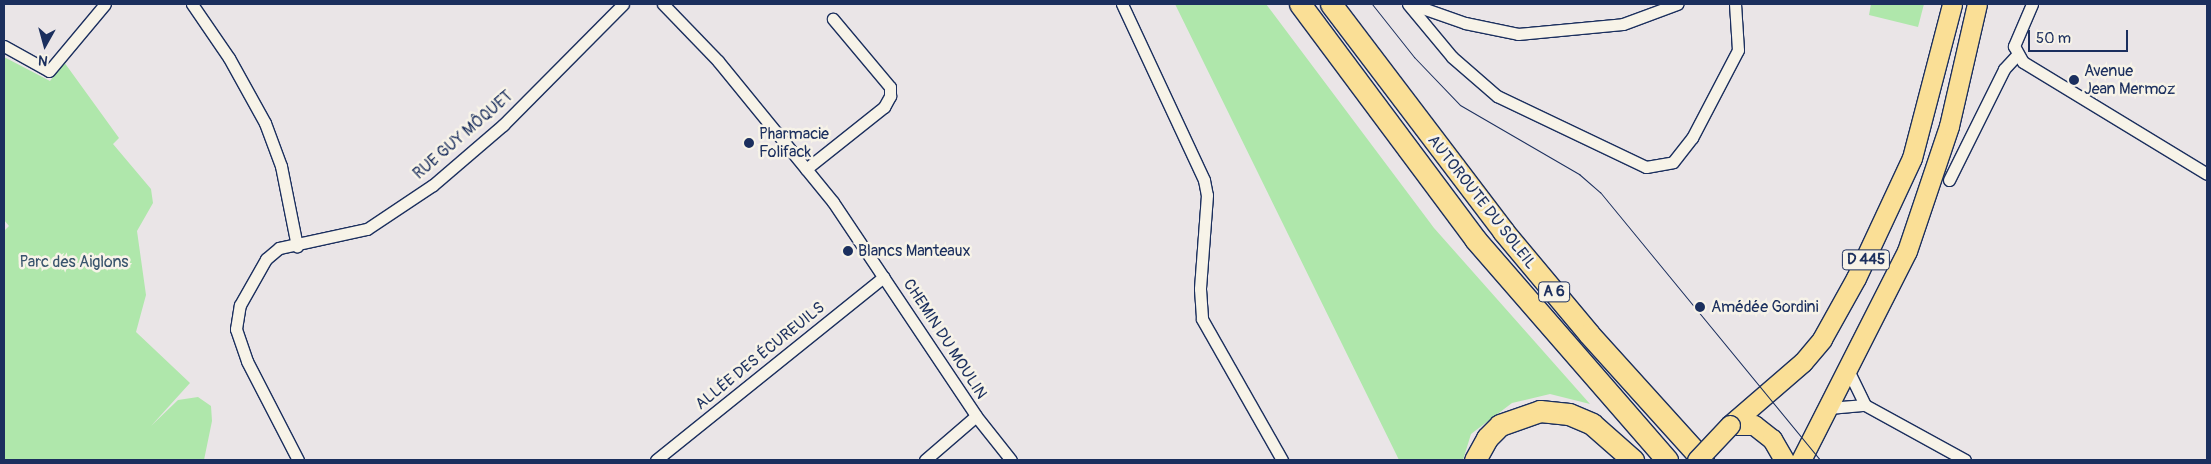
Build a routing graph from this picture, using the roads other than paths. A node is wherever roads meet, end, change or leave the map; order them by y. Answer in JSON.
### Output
{"nodes":[{"id":1,"x":105,"y":4,"type":"edge"},
{"id":2,"x":192,"y":4,"type":"edge"},
{"id":3,"x":623,"y":4,"type":"edge"},
{"id":4,"x":663,"y":4,"type":"edge"},
{"id":5,"x":1122,"y":4,"type":"edge"},
{"id":6,"x":1300,"y":4,"type":"edge"},
{"id":7,"x":1331,"y":4,"type":"edge"},
{"id":8,"x":1410,"y":4,"type":"edge"},
{"id":9,"x":1677,"y":4,"type":"edge"},
{"id":10,"x":1735,"y":4,"type":"edge"},
{"id":11,"x":1952,"y":4,"type":"edge"},
{"id":12,"x":1977,"y":4,"type":"edge"},
{"id":13,"x":2032,"y":4,"type":"edge"},
{"id":14,"x":833,"y":19,"type":"dead end"},
{"id":15,"x":4,"y":46,"type":"edge"},
{"id":16,"x":2017,"y":55,"type":"junction"},
{"id":17,"x":806,"y":169,"type":"junction"},
{"id":18,"x":2207,"y":174,"type":"edge"},
{"id":19,"x":1948,"y":180,"type":"dead end"},
{"id":20,"x":297,"y":246,"type":"junction"},
{"id":21,"x":884,"y":277,"type":"junction"},
{"id":22,"x":1848,"y":370,"type":"junction"},
{"id":23,"x":1865,"y":405,"type":"junction"},
{"id":24,"x":1829,"y":408,"type":"junction"},
{"id":25,"x":976,"y":416,"type":"junction"},
{"id":26,"x":1730,"y":425,"type":"junction"},
{"id":27,"x":298,"y":460,"type":"edge"},
{"id":28,"x":656,"y":460,"type":"edge"},
{"id":29,"x":925,"y":460,"type":"edge"},
{"id":30,"x":1011,"y":460,"type":"edge"},
{"id":31,"x":1282,"y":460,"type":"edge"},
{"id":32,"x":1475,"y":460,"type":"edge"},
{"id":33,"x":1633,"y":460,"type":"edge"},
{"id":34,"x":1667,"y":460,"type":"edge"},
{"id":35,"x":1697,"y":460,"type":"edge"},
{"id":36,"x":1703,"y":460,"type":"edge"},
{"id":37,"x":1784,"y":460,"type":"edge"},
{"id":38,"x":1801,"y":460,"type":"edge"},
{"id":39,"x":1965,"y":460,"type":"edge"}],
"edges":[{"from":1,"to":15,"type":"street"},
{"from":2,"to":20,"type":"street"},
{"from":3,"to":20,"type":"street","name":"RUE GUY MÔQUET"},
{"from":4,"to":17,"type":"street","name":"CHEMIN DU MOULIN"},
{"from":5,"to":31,"type":"street"},
{"from":6,"to":34,"type":"highway","name":"AUTOROUTE DU SOLEIL","number":"A 6"},
{"from":7,"to":36,"type":"highway","name":"AUTOROUTE DU SOLEIL","number":"A 6"},
{"from":8,"to":9,"type":"street"},
{"from":8,"to":10,"type":"street"},
{"from":11,"to":26,"type":"main road","number":"D 445"},
{"from":12,"to":22,"type":"main road","number":"D 445"},
{"from":13,"to":16,"type":"street"},
{"from":14,"to":17,"type":"street"},
{"from":16,"to":18,"type":"street"},
{"from":16,"to":19,"type":"street"},
{"from":17,"to":21,"type":"street","name":"CHEMIN DU MOULIN"},
{"from":20,"to":27,"type":"street","name":"RUE GUY MÔQUET"},
{"from":21,"to":25,"type":"street","name":"CHEMIN DU MOULIN"},
{"from":21,"to":28,"type":"street","name":"ALLÉE DES ÉCUREUILS"},
{"from":22,"to":23,"type":"street"},
{"from":22,"to":24,"type":"main road","number":"D 445"},
{"from":23,"to":24,"type":"street"},
{"from":23,"to":39,"type":"street"},
{"from":24,"to":38,"type":"main road","number":"D 445"},
{"from":25,"to":29,"type":"street"},
{"from":25,"to":30,"type":"street","name":"CHEMIN DU MOULIN"},
{"from":26,"to":35,"type":"main road","number":"D 445","bridge":true},
{"from":26,"to":37,"type":"main road"},
{"from":32,"to":33,"type":"highway"}]}
